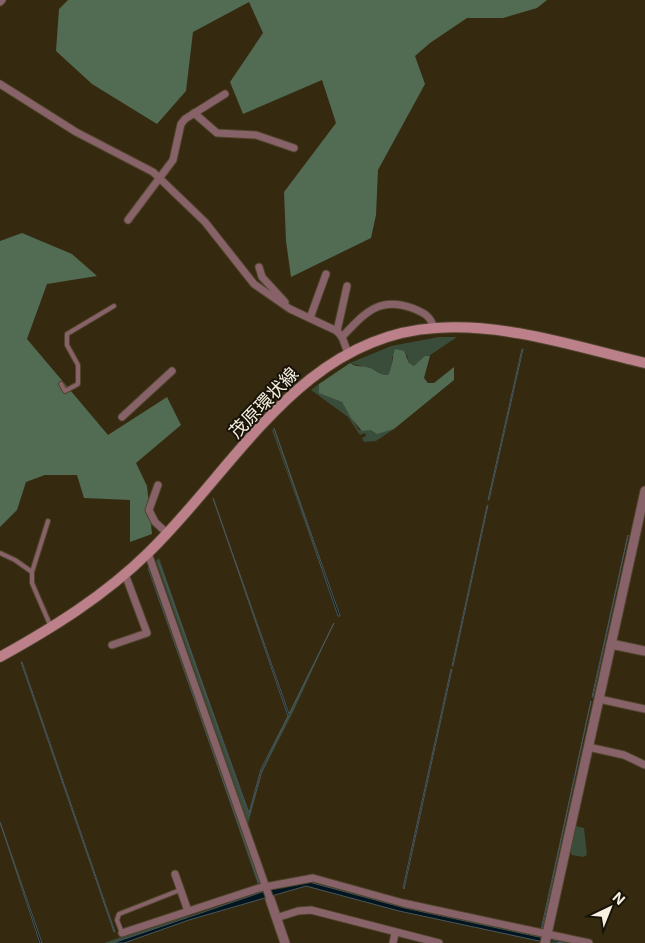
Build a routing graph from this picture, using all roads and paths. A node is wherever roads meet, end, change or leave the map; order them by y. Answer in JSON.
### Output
{"nodes":[{"id":1,"x":0,"y":84,"type":"edge"},
{"id":2,"x":226,"y":94,"type":"dead end"},
{"id":3,"x":194,"y":113,"type":"junction"},
{"id":4,"x":294,"y":148,"type":"dead end"},
{"id":5,"x":160,"y":178,"type":"junction"},
{"id":6,"x":128,"y":220,"type":"dead end"},
{"id":7,"x":260,"y":267,"type":"dead end"},
{"id":8,"x":326,"y":274,"type":"dead end"},
{"id":9,"x":346,"y":286,"type":"dead end"},
{"id":10,"x":114,"y":306,"type":"dead end"},
{"id":11,"x":290,"y":309,"type":"junction"},
{"id":12,"x":310,"y":318,"type":"junction"},
{"id":13,"x":434,"y":328,"type":"junction"},
{"id":14,"x":340,"y":334,"type":"junction"},
{"id":15,"x":348,"y":353,"type":"junction"},
{"id":16,"x":645,"y":363,"type":"edge"},
{"id":17,"x":172,"y":371,"type":"dead end"},
{"id":18,"x":62,"y":384,"type":"dead end"},
{"id":19,"x":122,"y":417,"type":"dead end"},
{"id":20,"x":158,"y":485,"type":"dead end"},
{"id":21,"x":645,"y":492,"type":"edge"},
{"id":22,"x":48,"y":521,"type":"dead end"},
{"id":23,"x":642,"y":523,"type":"edge"},
{"id":24,"x":168,"y":534,"type":"junction"},
{"id":25,"x":0,"y":552,"type":"edge"},
{"id":26,"x":148,"y":553,"type":"junction"},
{"id":27,"x":32,"y":572,"type":"junction"},
{"id":28,"x":125,"y":574,"type":"junction"},
{"id":29,"x":52,"y":629,"type":"junction"},
{"id":30,"x":611,"y":644,"type":"junction"},
{"id":31,"x":112,"y":645,"type":"dead end"},
{"id":32,"x":645,"y":651,"type":"edge"},
{"id":33,"x":0,"y":657,"type":"edge"},
{"id":34,"x":600,"y":699,"type":"junction"},
{"id":35,"x":645,"y":709,"type":"edge"},
{"id":36,"x":588,"y":747,"type":"junction"},
{"id":37,"x":645,"y":765,"type":"edge"},
{"id":38,"x":175,"y":874,"type":"dead end"},
{"id":39,"x":266,"y":887,"type":"junction"},
{"id":40,"x":180,"y":890,"type":"junction"},
{"id":41,"x":270,"y":899,"type":"joint"},
{"id":42,"x":188,"y":911,"type":"junction"},
{"id":43,"x":276,"y":918,"type":"junction"},
{"id":44,"x":122,"y":933,"type":"joint"},
{"id":45,"x":395,"y":933,"type":"junction"},
{"id":46,"x":546,"y":939,"type":"edge"},
{"id":47,"x":285,"y":943,"type":"edge"},
{"id":48,"x":393,"y":943,"type":"edge"},
{"id":49,"x":439,"y":943,"type":"edge"},
{"id":50,"x":589,"y":943,"type":"edge"}],
"edges":[{"from":1,"to":5,"type":"street"},
{"from":2,"to":3,"type":"street"},
{"from":3,"to":4,"type":"street"},
{"from":3,"to":5,"type":"street"},
{"from":5,"to":6,"type":"street"},
{"from":5,"to":11,"type":"street"},
{"from":7,"to":11,"type":"street"},
{"from":8,"to":12,"type":"street"},
{"from":9,"to":14,"type":"street"},
{"from":10,"to":18,"type":"lane"},
{"from":11,"to":12,"type":"street"},
{"from":12,"to":14,"type":"street"},
{"from":13,"to":14,"type":"street"},
{"from":13,"to":15,"type":"main road","name":"茂原環状線"},
{"from":13,"to":16,"type":"main road","name":"茂原環状線"},
{"from":14,"to":15,"type":"street"},
{"from":15,"to":24,"type":"main road","name":"茂原環状線"},
{"from":17,"to":19,"type":"street"},
{"from":20,"to":24,"type":"street"},
{"from":21,"to":23,"type":"street"},
{"from":22,"to":27,"type":"lane"},
{"from":23,"to":30,"type":"street"},
{"from":24,"to":26,"type":"main road","name":"茂原環状線"},
{"from":25,"to":27,"type":"lane"},
{"from":26,"to":28,"type":"main road","name":"茂原環状線"},
{"from":26,"to":39,"type":"street"},
{"from":27,"to":29,"type":"lane"},
{"from":28,"to":29,"type":"main road","name":"茂原環状線"},
{"from":28,"to":31,"type":"street"},
{"from":29,"to":33,"type":"main road","name":"茂原環状線"},
{"from":30,"to":32,"type":"street"},
{"from":30,"to":34,"type":"street"},
{"from":34,"to":35,"type":"street"},
{"from":34,"to":36,"type":"street"},
{"from":36,"to":37,"type":"street"},
{"from":36,"to":46,"type":"street"},
{"from":38,"to":40,"type":"street"},
{"from":39,"to":41,"type":"street"},
{"from":39,"to":42,"type":"street"},
{"from":39,"to":46,"type":"street"},
{"from":40,"to":42,"type":"street"},
{"from":40,"to":44,"type":"lane"},
{"from":41,"to":43,"type":"street"},
{"from":42,"to":44,"type":"street"},
{"from":43,"to":45,"type":"street"},
{"from":43,"to":47,"type":"street"},
{"from":45,"to":48,"type":"street"},
{"from":45,"to":49,"type":"street"},
{"from":46,"to":50,"type":"street"}]}
